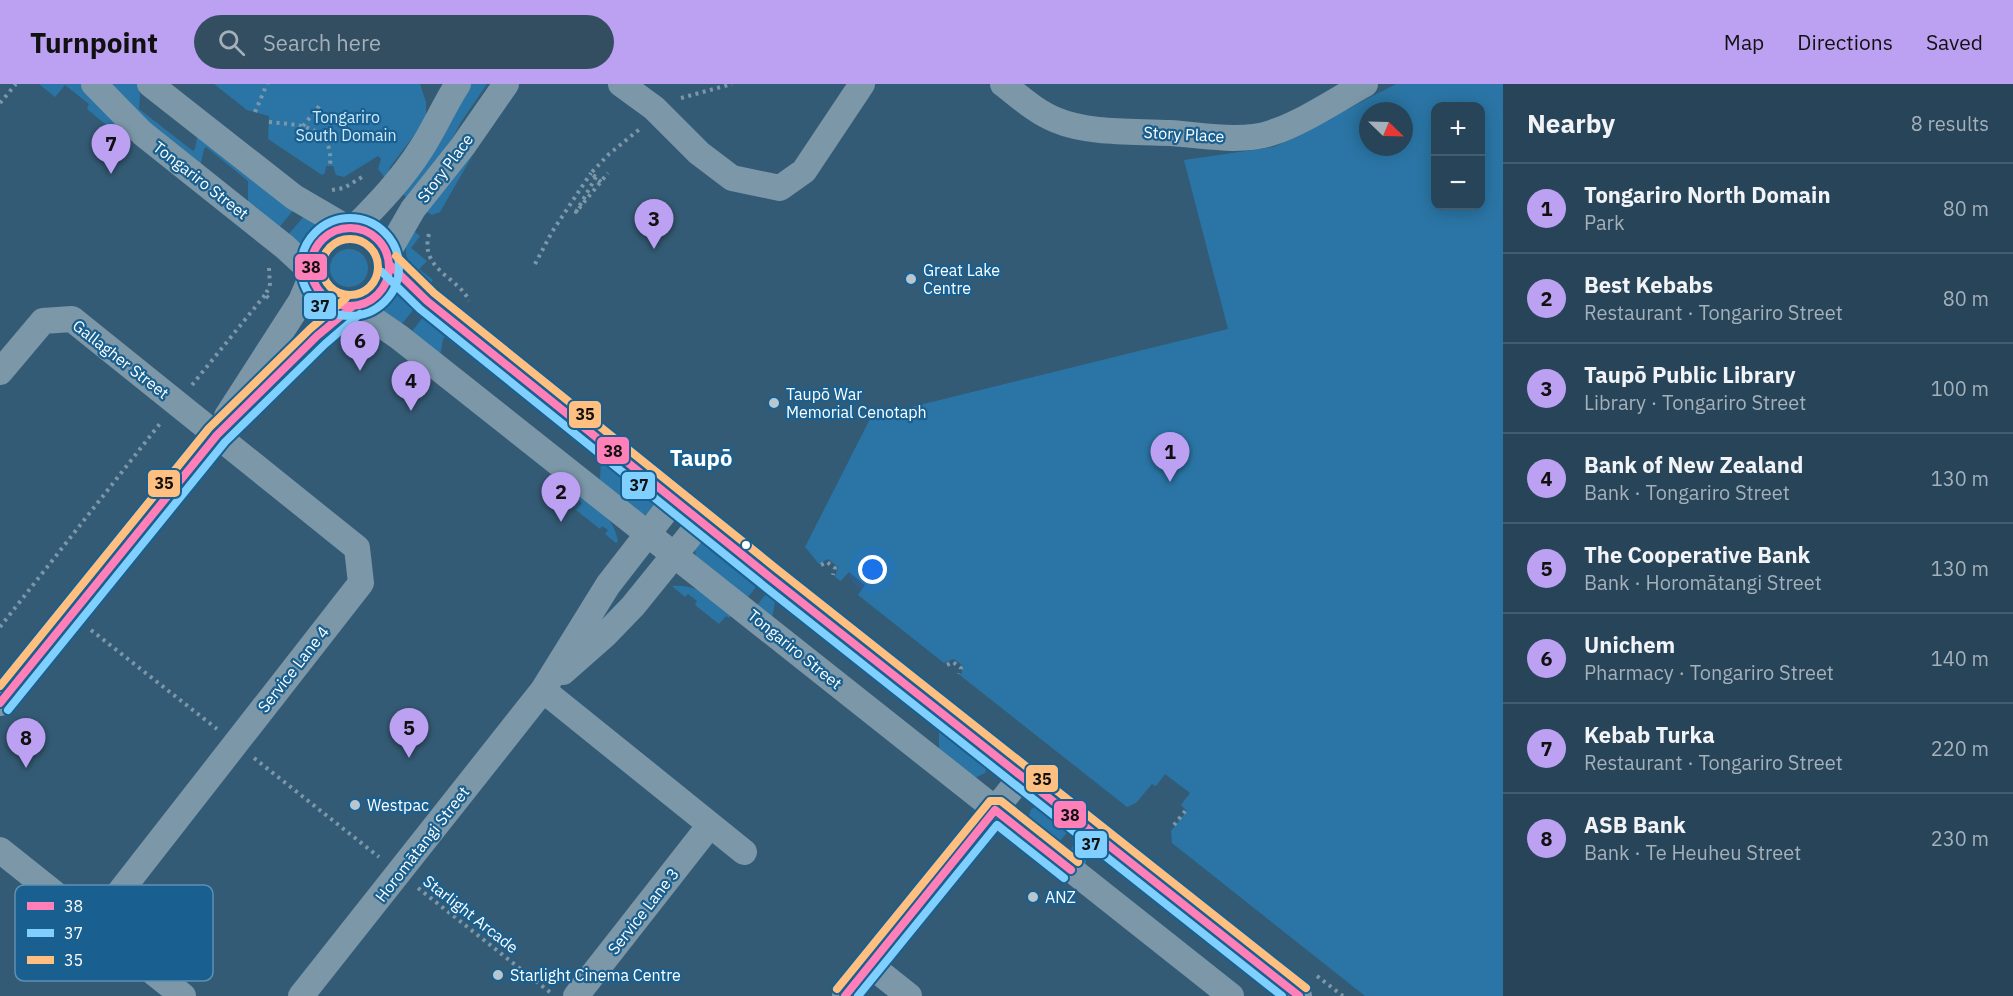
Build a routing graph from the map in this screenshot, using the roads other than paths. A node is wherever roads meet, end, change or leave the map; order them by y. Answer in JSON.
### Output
{"nodes":[{"id":1,"x":94,"y":84,"type":"edge"},
{"id":2,"x":150,"y":84,"type":"edge"},
{"id":3,"x":458,"y":84,"type":"edge"},
{"id":4,"x":506,"y":84,"type":"edge"},
{"id":5,"x":621,"y":84,"type":"edge"},
{"id":6,"x":862,"y":84,"type":"edge"},
{"id":7,"x":1003,"y":84,"type":"edge"},
{"id":8,"x":1365,"y":84,"type":"edge"},
{"id":9,"x":350,"y":228,"type":"junction"},
{"id":10,"x":388,"y":259,"type":"junction"},
{"id":11,"x":311,"y":273,"type":"junction"},
{"id":12,"x":356,"y":306,"type":"junction"},
{"id":13,"x":0,"y":372,"type":"edge"},
{"id":14,"x":217,"y":435,"type":"junction"},
{"id":15,"x":674,"y":500,"type":"junction"},
{"id":16,"x":701,"y":522,"type":"junction"},
{"id":17,"x":647,"y":534,"type":"junction"},
{"id":18,"x":675,"y":555,"type":"junction"},
{"id":19,"x":543,"y":690,"type":"junction"},
{"id":20,"x":0,"y":703,"type":"edge"},
{"id":21,"x":1022,"y":776,"type":"junction"},
{"id":22,"x":995,"y":810,"type":"junction"},
{"id":23,"x":710,"y":825,"type":"junction"},
{"id":24,"x":0,"y":850,"type":"edge"},
{"id":25,"x":744,"y":852,"type":"dead end"},
{"id":26,"x":44,"y":885,"type":"edge"},
{"id":27,"x":125,"y":885,"type":"edge"},
{"id":28,"x":870,"y":965,"type":"junction"},
{"id":29,"x":164,"y":981,"type":"edge"},
{"id":30,"x":183,"y":996,"type":"edge"},
{"id":31,"x":302,"y":996,"type":"edge"},
{"id":32,"x":576,"y":996,"type":"edge"},
{"id":33,"x":845,"y":996,"type":"edge"},
{"id":34,"x":909,"y":996,"type":"edge"},
{"id":35,"x":1231,"y":996,"type":"edge"},
{"id":36,"x":1299,"y":996,"type":"edge"}],
"edges":[{"from":1,"to":11,"type":"street","name":"Tongariro Street"},
{"from":2,"to":9,"type":"street"},
{"from":3,"to":9,"type":"street","name":"Story Place"},
{"from":4,"to":10,"type":"street","name":"Story Place"},
{"from":5,"to":6,"type":"street"},
{"from":7,"to":8,"type":"street","name":"Story Place"},
{"from":9,"to":10,"type":"street"},
{"from":9,"to":11,"type":"street"},
{"from":10,"to":12,"type":"street"},
{"from":10,"to":15,"type":"street"},
{"from":11,"to":12,"type":"street"},
{"from":11,"to":14,"type":"street"},
{"from":12,"to":14,"type":"street"},
{"from":12,"to":17,"type":"street","name":"Tongariro Street"},
{"from":13,"to":14,"type":"street","name":"Gallagher Street"},
{"from":14,"to":20,"type":"street"},
{"from":14,"to":27,"type":"street","name":"Service Lane 4"},
{"from":15,"to":16,"type":"street"},
{"from":15,"to":17,"type":"street","name":"Horomātangi Street"},
{"from":16,"to":18,"type":"street","name":"Horomātangi Street"},
{"from":16,"to":21,"type":"street"},
{"from":17,"to":18,"type":"street","name":"Tongariro Street"},
{"from":17,"to":19,"type":"street","name":"Horomātangi Street"},
{"from":18,"to":19,"type":"street","name":"Horomātangi Street"},
{"from":18,"to":22,"type":"street","name":"Tongariro Street"},
{"from":19,"to":23,"type":"street"},
{"from":19,"to":31,"type":"street","name":"Horomātangi Street"},
{"from":21,"to":22,"type":"street"},
{"from":21,"to":36,"type":"street"},
{"from":22,"to":28,"type":"street"},
{"from":22,"to":35,"type":"street","name":"Tongariro Street"},
{"from":23,"to":25,"type":"street"},
{"from":23,"to":32,"type":"street","name":"Service Lane 3"},
{"from":24,"to":26,"type":"street"},
{"from":28,"to":33,"type":"street"},
{"from":28,"to":34,"type":"street"},
{"from":29,"to":30,"type":"street"}]}
